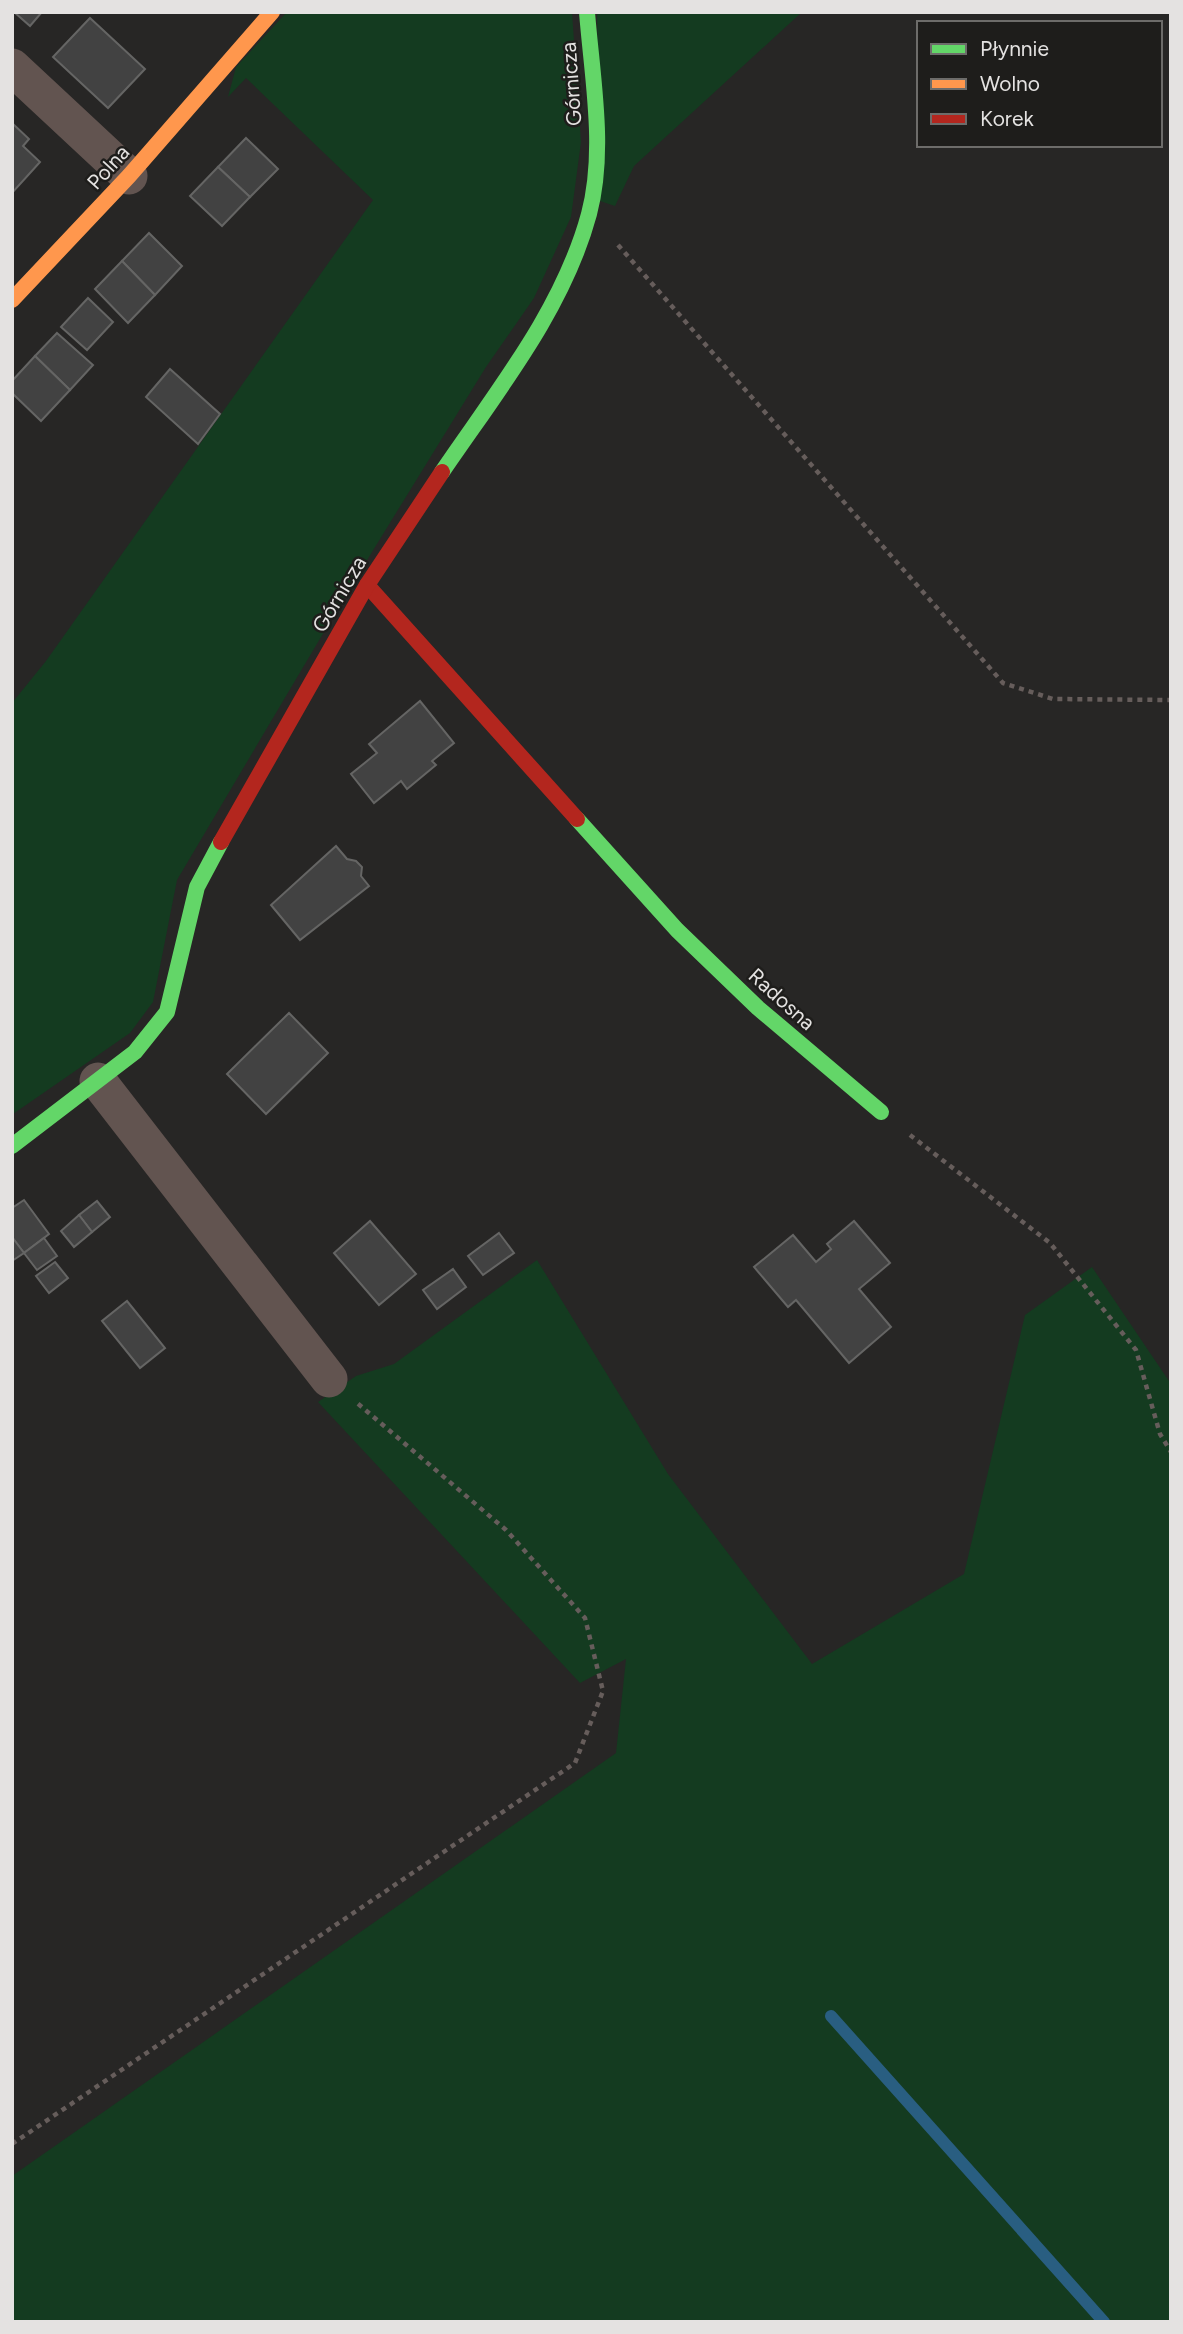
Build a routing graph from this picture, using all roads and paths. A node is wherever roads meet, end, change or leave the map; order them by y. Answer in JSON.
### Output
{"nodes":[{"id":1,"x":271,"y":12,"type":"edge"},
{"id":2,"x":587,"y":12,"type":"edge"},
{"id":3,"x":12,"y":67,"type":"edge"},
{"id":4,"x":129,"y":176,"type":"junction"},
{"id":5,"x":589,"y":213,"type":"junction"},
{"id":6,"x":12,"y":300,"type":"edge"},
{"id":7,"x":367,"y":585,"type":"junction"},
{"id":8,"x":1171,"y":700,"type":"edge"},
{"id":9,"x":98,"y":1081,"type":"junction"},
{"id":10,"x":881,"y":1112,"type":"joint"},
{"id":11,"x":12,"y":1146,"type":"edge"},
{"id":12,"x":329,"y":1379,"type":"joint"},
{"id":13,"x":1171,"y":1452,"type":"edge"},
{"id":14,"x":12,"y":2144,"type":"edge"}],
"edges":[{"from":1,"to":4,"type":"street","name":"Polna"},
{"from":2,"to":5,"type":"street","name":"Górnicza"},
{"from":3,"to":4,"type":"street"},
{"from":4,"to":6,"type":"street","name":"Polna"},
{"from":5,"to":7,"type":"street","name":"Górnicza"},
{"from":5,"to":8,"type":"path"},
{"from":7,"to":9,"type":"street","name":"Górnicza"},
{"from":7,"to":10,"type":"street","name":"Radosna"},
{"from":9,"to":11,"type":"street","name":"Górnicza"},
{"from":9,"to":12,"type":"street"},
{"from":10,"to":13,"type":"path"},
{"from":12,"to":14,"type":"path"}]}
